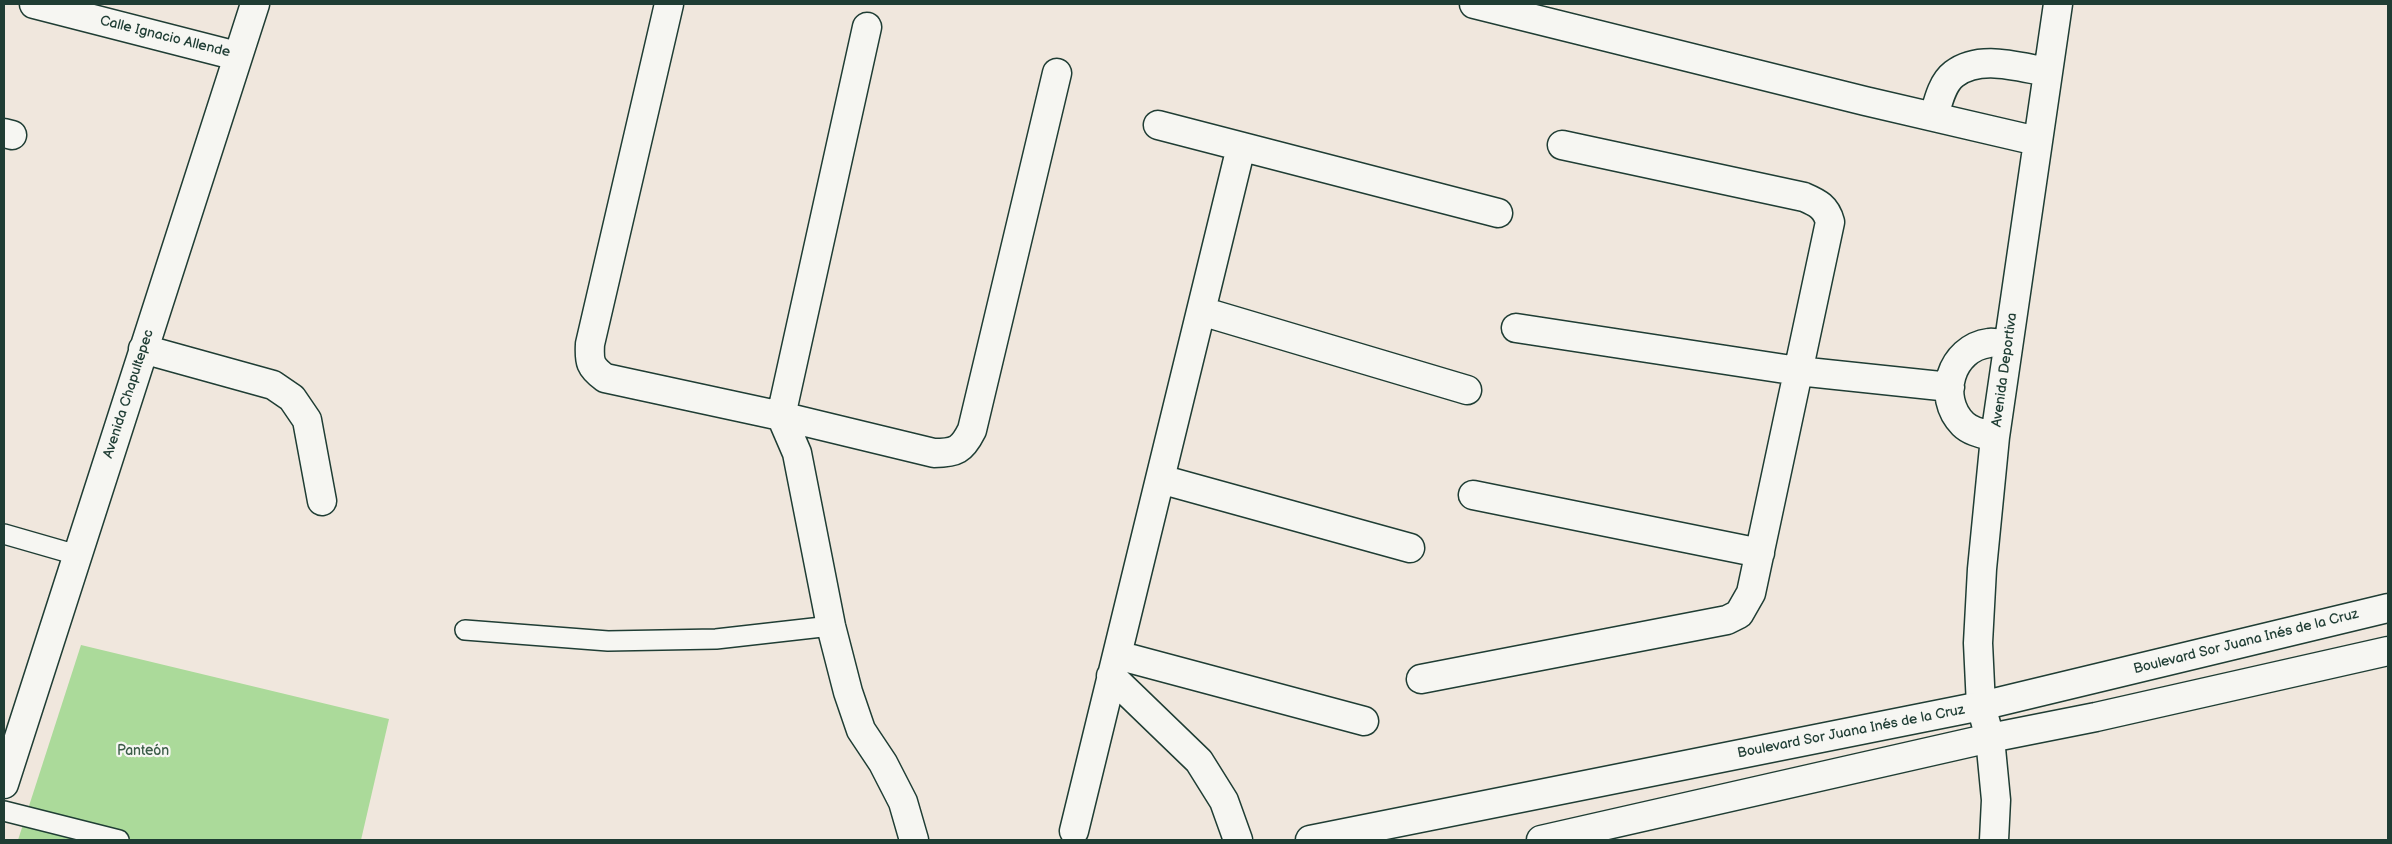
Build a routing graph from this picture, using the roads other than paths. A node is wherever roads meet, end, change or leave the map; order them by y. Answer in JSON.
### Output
{"nodes":[{"id":1,"x":34,"y":4,"type":"edge"},
{"id":2,"x":255,"y":4,"type":"edge"},
{"id":3,"x":669,"y":4,"type":"edge"},
{"id":4,"x":1474,"y":4,"type":"edge"},
{"id":5,"x":2058,"y":4,"type":"edge"},
{"id":6,"x":867,"y":27,"type":"dead end"},
{"id":7,"x":237,"y":56,"type":"junction"},
{"id":8,"x":2048,"y":72,"type":"junction"},
{"id":9,"x":1057,"y":73,"type":"dead end"},
{"id":10,"x":1934,"y":116,"type":"junction"},
{"id":11,"x":1158,"y":125,"type":"dead end"},
{"id":12,"x":2037,"y":141,"type":"junction"},
{"id":13,"x":1562,"y":145,"type":"dead end"},
{"id":14,"x":1241,"y":147,"type":"junction"},
{"id":15,"x":1498,"y":214,"type":"dead end"},
{"id":16,"x":1201,"y":311,"type":"junction"},
{"id":17,"x":1516,"y":328,"type":"dead end"},
{"id":18,"x":2008,"y":346,"type":"junction"},
{"id":19,"x":143,"y":349,"type":"junction"},
{"id":20,"x":1798,"y":371,"type":"junction"},
{"id":21,"x":1950,"y":386,"type":"junction"},
{"id":22,"x":1467,"y":390,"type":"dead end"},
{"id":23,"x":781,"y":416,"type":"junction"},
{"id":24,"x":1995,"y":437,"type":"junction"},
{"id":25,"x":1160,"y":479,"type":"junction"},
{"id":26,"x":1474,"y":495,"type":"dead end"},
{"id":27,"x":322,"y":500,"type":"dead end"},
{"id":28,"x":4,"y":534,"type":"edge"},
{"id":29,"x":1410,"y":548,"type":"dead end"},
{"id":30,"x":1760,"y":552,"type":"junction"},
{"id":31,"x":77,"y":555,"type":"junction"},
{"id":32,"x":2388,"y":608,"type":"edge"},
{"id":33,"x":832,"y":626,"type":"junction"},
{"id":34,"x":465,"y":630,"type":"dead end"},
{"id":35,"x":2388,"y":651,"type":"edge"},
{"id":36,"x":1114,"y":666,"type":"junction"},
{"id":37,"x":1421,"y":679,"type":"dead end"},
{"id":38,"x":1981,"y":706,"type":"junction"},
{"id":39,"x":1364,"y":721,"type":"dead end"},
{"id":40,"x":1990,"y":738,"type":"junction"},
{"id":41,"x":4,"y":784,"type":"edge"},
{"id":42,"x":4,"y":811,"type":"edge"},
{"id":43,"x":1074,"y":831,"type":"dead end"},
{"id":44,"x":119,"y":840,"type":"edge"},
{"id":45,"x":914,"y":840,"type":"edge"},
{"id":46,"x":1238,"y":840,"type":"edge"},
{"id":47,"x":1310,"y":840,"type":"edge"},
{"id":48,"x":1542,"y":840,"type":"edge"},
{"id":49,"x":1994,"y":840,"type":"edge"}],
"edges":[{"from":1,"to":7,"type":"street","name":"Calle Ignacio Allende"},
{"from":2,"to":7,"type":"street","name":"Avenida Chapultepec"},
{"from":3,"to":23,"type":"street"},
{"from":4,"to":10,"type":"street"},
{"from":5,"to":8,"type":"street","name":"Avenida Deportiva"},
{"from":6,"to":23,"type":"street"},
{"from":7,"to":19,"type":"street","name":"Avenida Chapultepec"},
{"from":8,"to":10,"type":"street"},
{"from":8,"to":12,"type":"street","name":"Avenida Deportiva"},
{"from":9,"to":23,"type":"street"},
{"from":10,"to":12,"type":"street"},
{"from":11,"to":14,"type":"street"},
{"from":12,"to":18,"type":"street","name":"Avenida Deportiva"},
{"from":13,"to":20,"type":"street"},
{"from":14,"to":15,"type":"street"},
{"from":14,"to":16,"type":"street"},
{"from":16,"to":22,"type":"street"},
{"from":16,"to":25,"type":"street"},
{"from":17,"to":20,"type":"street"},
{"from":18,"to":21,"type":"street"},
{"from":18,"to":24,"type":"street","name":"Avenida Deportiva"},
{"from":19,"to":27,"type":"street"},
{"from":19,"to":31,"type":"street","name":"Avenida Chapultepec"},
{"from":20,"to":21,"type":"street"},
{"from":20,"to":30,"type":"street"},
{"from":21,"to":24,"type":"street"},
{"from":23,"to":33,"type":"street"},
{"from":24,"to":38,"type":"street","name":"Avenida Deportiva"},
{"from":25,"to":29,"type":"street"},
{"from":25,"to":36,"type":"street"},
{"from":26,"to":30,"type":"street"},
{"from":28,"to":31,"type":"lane"},
{"from":30,"to":37,"type":"street"},
{"from":31,"to":41,"type":"street","name":"Avenida Chapultepec"},
{"from":32,"to":38,"type":"street","name":"Boulevard Sor Juana Inés de la Cruz"},
{"from":33,"to":34,"type":"lane"},
{"from":33,"to":45,"type":"street"},
{"from":35,"to":40,"type":"street"},
{"from":36,"to":39,"type":"street"},
{"from":36,"to":43,"type":"street"},
{"from":36,"to":46,"type":"street"},
{"from":38,"to":40,"type":"street","name":"Avenida Deportiva"},
{"from":38,"to":47,"type":"street","name":"Boulevard Sor Juana Inés de la Cruz"},
{"from":40,"to":48,"type":"street"},
{"from":40,"to":49,"type":"street","name":"Avenida Deportiva"},
{"from":42,"to":44,"type":"lane"}]}
